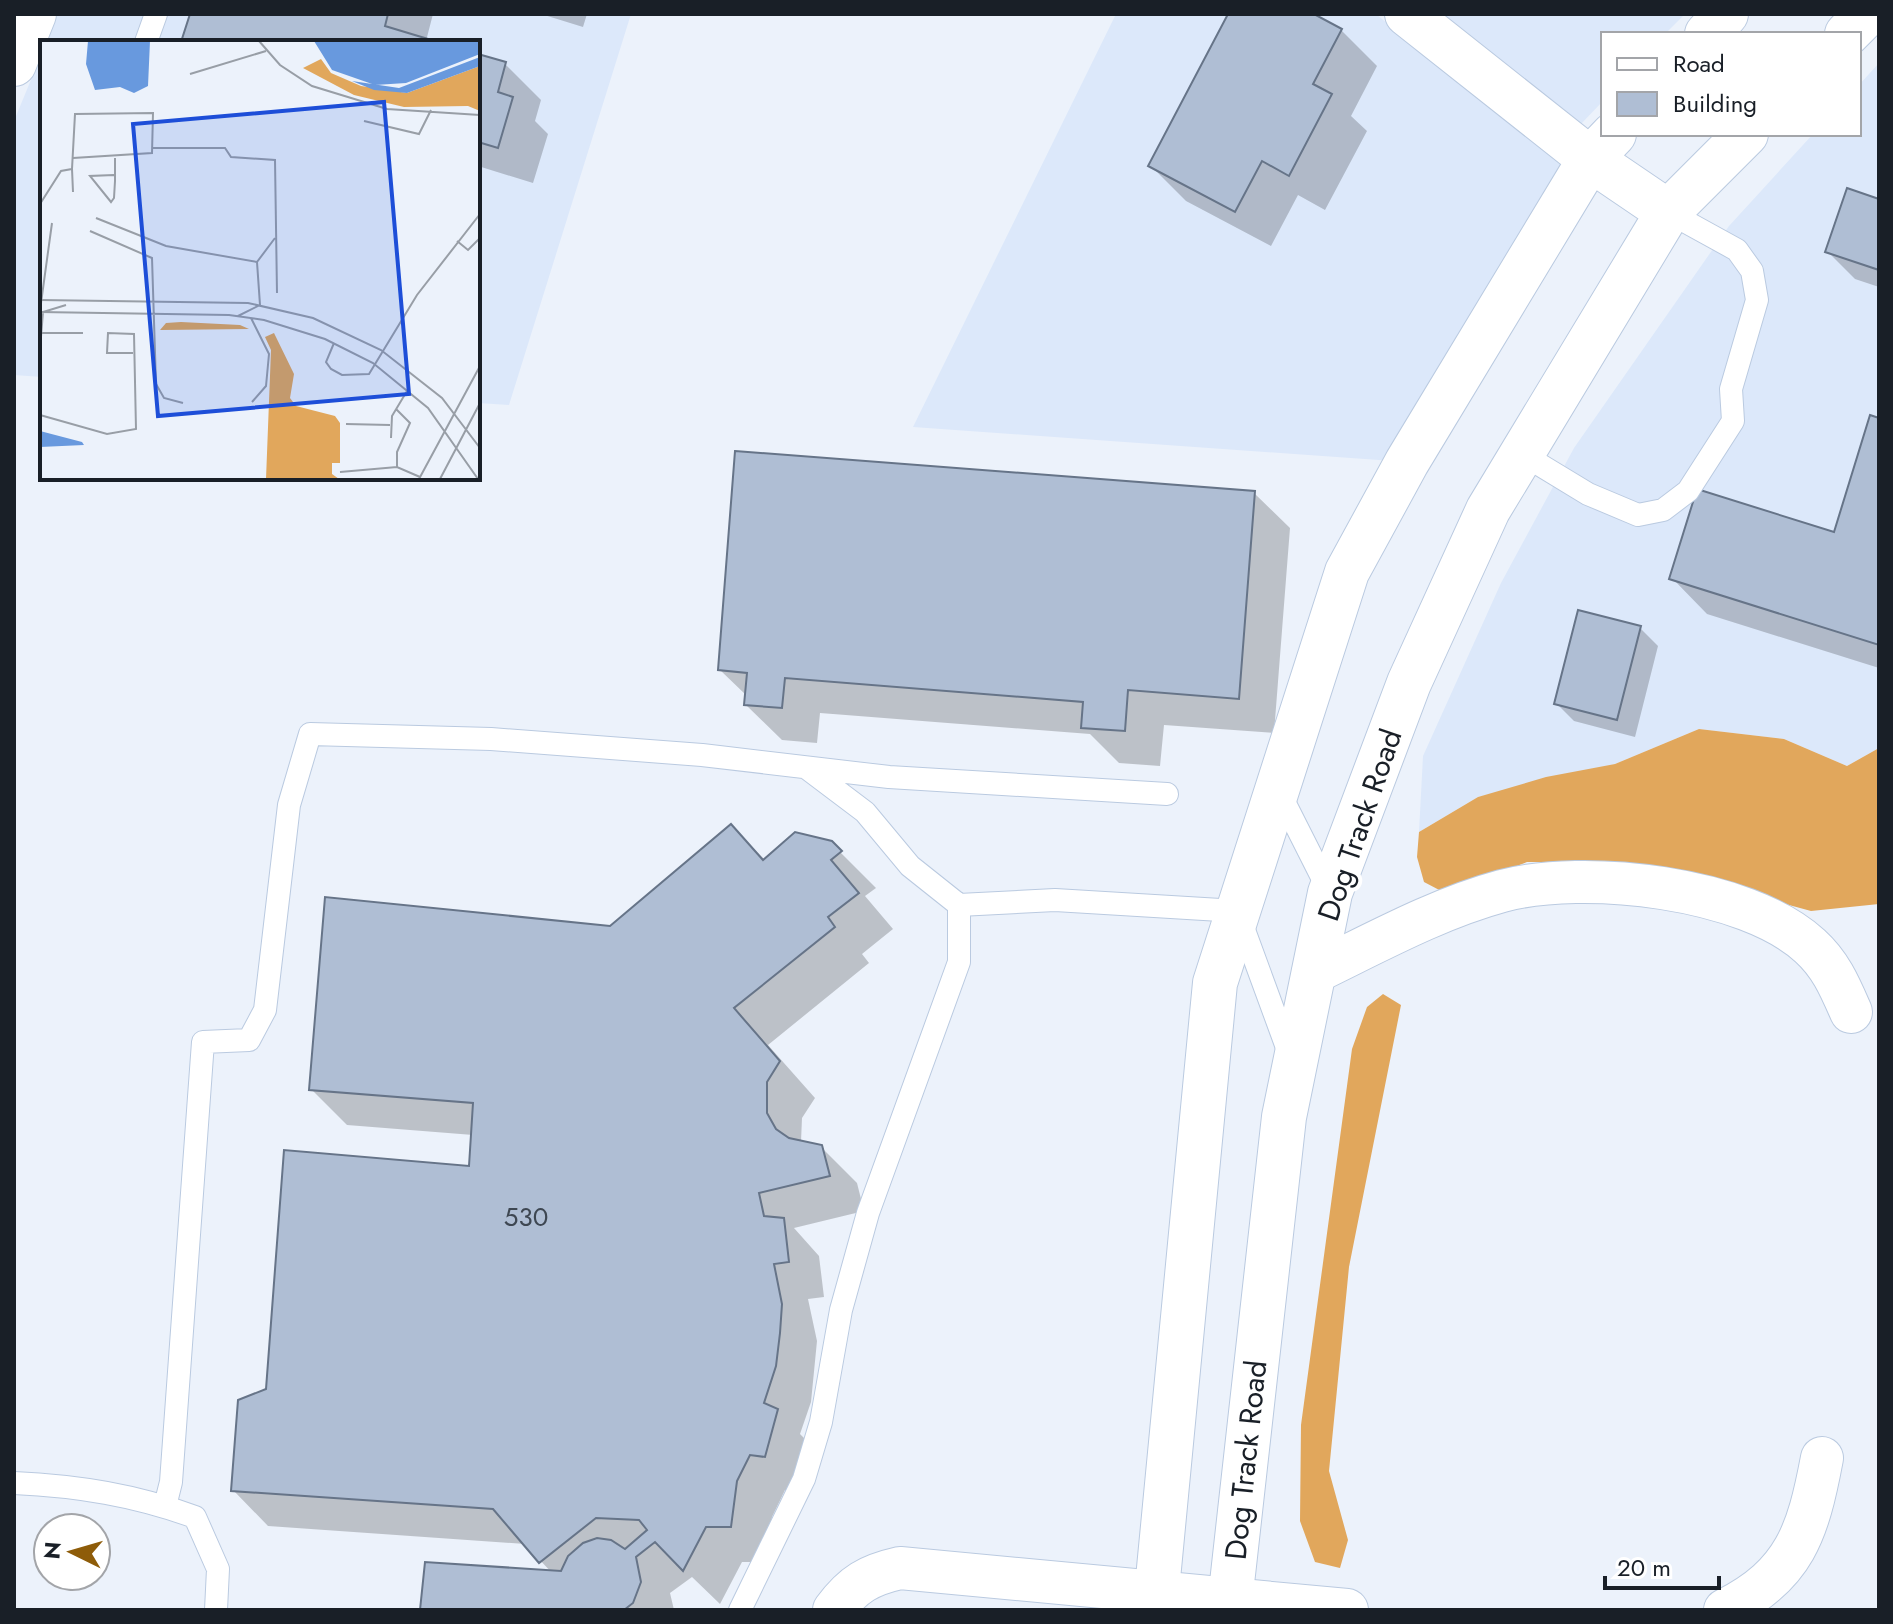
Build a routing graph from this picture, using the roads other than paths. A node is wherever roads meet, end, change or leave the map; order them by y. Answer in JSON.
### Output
{"nodes":[{"id":1,"x":34,"y":14,"type":"edge"},
{"id":2,"x":156,"y":14,"type":"edge"},
{"id":3,"x":1407,"y":14,"type":"edge"},
{"id":4,"x":1726,"y":14,"type":"edge"},
{"id":5,"x":1868,"y":14,"type":"edge"},
{"id":6,"x":1879,"y":21,"type":"edge"},
{"id":7,"x":1709,"y":32,"type":"edge"},
{"id":8,"x":1849,"y":32,"type":"edge"},
{"id":9,"x":147,"y":40,"type":"edge"},
{"id":10,"x":14,"y":64,"type":"edge"},
{"id":11,"x":1744,"y":136,"type":"edge"},
{"id":12,"x":1602,"y":147,"type":"edge"},
{"id":13,"x":1668,"y":212,"type":"junction"},
{"id":14,"x":1522,"y":454,"type":"junction"},
{"id":15,"x":807,"y":768,"type":"junction"},
{"id":16,"x":1275,"y":785,"type":"junction"},
{"id":17,"x":1167,"y":794,"type":"dead end"},
{"id":18,"x":1330,"y":893,"type":"junction"},
{"id":19,"x":959,"y":905,"type":"junction"},
{"id":20,"x":1237,"y":911,"type":"junction"},
{"id":21,"x":1313,"y":973,"type":"junction"},
{"id":22,"x":1851,"y":1012,"type":"dead end"},
{"id":23,"x":1294,"y":1067,"type":"junction"},
{"id":24,"x":1822,"y":1458,"type":"dead end"},
{"id":25,"x":14,"y":1483,"type":"edge"},
{"id":26,"x":165,"y":1506,"type":"junction"},
{"id":27,"x":1156,"y":1602,"type":"edge"},
{"id":28,"x":1230,"y":1605,"type":"edge"},
{"id":29,"x":216,"y":1610,"type":"edge"},
{"id":30,"x":740,"y":1610,"type":"edge"},
{"id":31,"x":834,"y":1610,"type":"edge"},
{"id":32,"x":1347,"y":1610,"type":"edge"},
{"id":33,"x":1725,"y":1610,"type":"edge"}],
"edges":[{"from":1,"to":10,"type":"main road"},
{"from":2,"to":9,"type":"lane"},
{"from":3,"to":12,"type":"main road"},
{"from":4,"to":7,"type":"main road"},
{"from":5,"to":6,"type":"lane"},
{"from":5,"to":8,"type":"main road"},
{"from":11,"to":13,"type":"main road","name":"Dog Track Road"},
{"from":12,"to":13,"type":"main road"},
{"from":12,"to":16,"type":"main road"},
{"from":13,"to":14,"type":"main road","name":"Dog Track Road"},
{"from":13,"to":14,"type":"lane"},
{"from":14,"to":18,"type":"main road","name":"Dog Track Road"},
{"from":15,"to":17,"type":"lane"},
{"from":15,"to":19,"type":"lane"},
{"from":15,"to":26,"type":"lane"},
{"from":16,"to":18,"type":"lane"},
{"from":16,"to":20,"type":"main road"},
{"from":18,"to":21,"type":"main road","name":"Dog Track Road"},
{"from":19,"to":20,"type":"lane"},
{"from":19,"to":30,"type":"lane"},
{"from":20,"to":23,"type":"lane"},
{"from":20,"to":27,"type":"main road"},
{"from":21,"to":22,"type":"street"},
{"from":21,"to":23,"type":"main road","name":"Dog Track Road"},
{"from":23,"to":28,"type":"main road","name":"Dog Track Road"},
{"from":24,"to":33,"type":"street"},
{"from":25,"to":26,"type":"lane"},
{"from":26,"to":29,"type":"lane"},
{"from":27,"to":28,"type":"street"},
{"from":27,"to":31,"type":"street"},
{"from":28,"to":32,"type":"street"}]}
